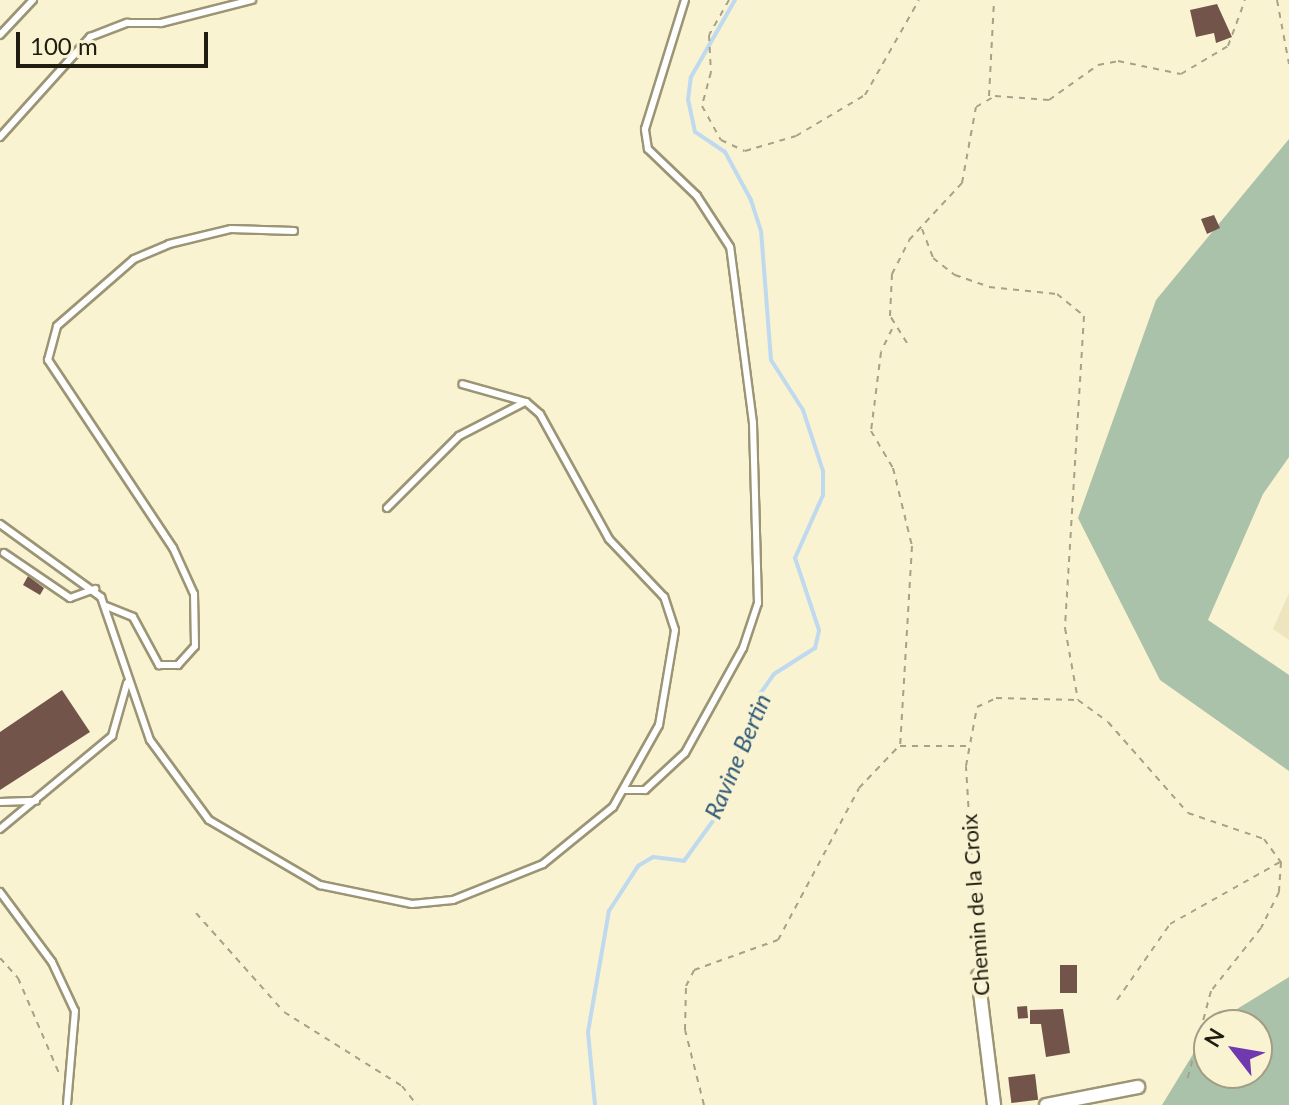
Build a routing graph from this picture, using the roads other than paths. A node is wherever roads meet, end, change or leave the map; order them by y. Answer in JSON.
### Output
{"nodes":[{"id":1,"x":33,"y":0,"type":"edge"},
{"id":2,"x":252,"y":0,"type":"edge"},
{"id":3,"x":685,"y":0,"type":"edge"},
{"id":4,"x":0,"y":35,"type":"edge"},
{"id":5,"x":0,"y":137,"type":"edge"},
{"id":6,"x":294,"y":231,"type":"dead end"},
{"id":7,"x":462,"y":384,"type":"dead end"},
{"id":8,"x":526,"y":402,"type":"junction"},
{"id":9,"x":387,"y":508,"type":"dead end"},
{"id":10,"x":0,"y":524,"type":"edge"},
{"id":11,"x":4,"y":553,"type":"dead end"},
{"id":12,"x":95,"y":589,"type":"junction"},
{"id":13,"x":106,"y":606,"type":"junction"},
{"id":14,"x":128,"y":675,"type":"junction"},
{"id":15,"x":625,"y":790,"type":"junction"},
{"id":16,"x":40,"y":801,"type":"junction"},
{"id":17,"x":0,"y":802,"type":"edge"},
{"id":18,"x":0,"y":829,"type":"edge"},
{"id":19,"x":0,"y":892,"type":"edge"},
{"id":20,"x":978,"y":976,"type":"road end"},
{"id":21,"x":1138,"y":1087,"type":"dead end"},
{"id":22,"x":67,"y":1105,"type":"edge"},
{"id":23,"x":994,"y":1105,"type":"edge"},
{"id":24,"x":1046,"y":1105,"type":"edge"}],
"edges":[{"from":1,"to":4,"type":"lane"},
{"from":2,"to":5,"type":"lane"},
{"from":3,"to":15,"type":"lane"},
{"from":6,"to":13,"type":"lane"},
{"from":7,"to":8,"type":"lane"},
{"from":8,"to":9,"type":"lane"},
{"from":8,"to":15,"type":"lane"},
{"from":10,"to":12,"type":"lane"},
{"from":11,"to":12,"type":"lane"},
{"from":12,"to":13,"type":"lane"},
{"from":13,"to":14,"type":"lane"},
{"from":14,"to":15,"type":"lane"},
{"from":14,"to":16,"type":"lane"},
{"from":16,"to":17,"type":"lane"},
{"from":16,"to":18,"type":"lane"},
{"from":19,"to":22,"type":"lane"},
{"from":20,"to":23,"type":"street","name":"Chemin de la Croix"},
{"from":21,"to":24,"type":"street"}]}
